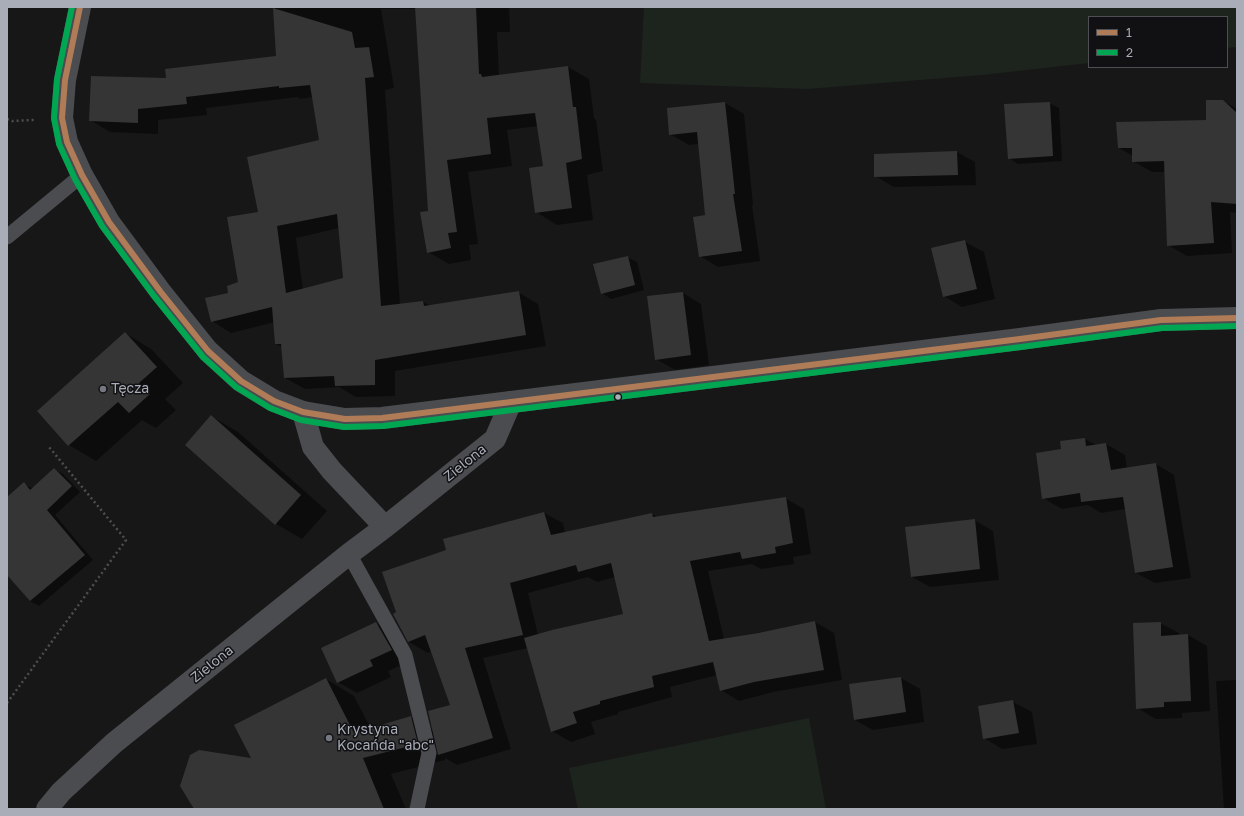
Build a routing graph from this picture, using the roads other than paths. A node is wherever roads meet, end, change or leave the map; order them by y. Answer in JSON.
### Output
{"nodes":[{"id":1,"x":80,"y":7,"type":"edge"},
{"id":2,"x":82,"y":174,"type":"junction"},
{"id":3,"x":7,"y":237,"type":"edge"},
{"id":4,"x":1237,"y":318,"type":"edge"},
{"id":5,"x":511,"y":402,"type":"junction"},
{"id":6,"x":303,"y":412,"type":"junction"},
{"id":7,"x":385,"y":527,"type":"junction"},
{"id":8,"x":349,"y":554,"type":"junction"},
{"id":9,"x":47,"y":809,"type":"edge"},
{"id":10,"x":417,"y":809,"type":"edge"}],
"edges":[{"from":1,"to":2,"type":"street"},
{"from":2,"to":3,"type":"lane"},
{"from":2,"to":6,"type":"street"},
{"from":4,"to":5,"type":"street"},
{"from":5,"to":6,"type":"street"},
{"from":5,"to":7,"type":"street","name":"Zielona"},
{"from":6,"to":7,"type":"street"},
{"from":7,"to":8,"type":"street","name":"Zielona"},
{"from":8,"to":9,"type":"street","name":"Zielona"},
{"from":8,"to":10,"type":"lane"}]}
